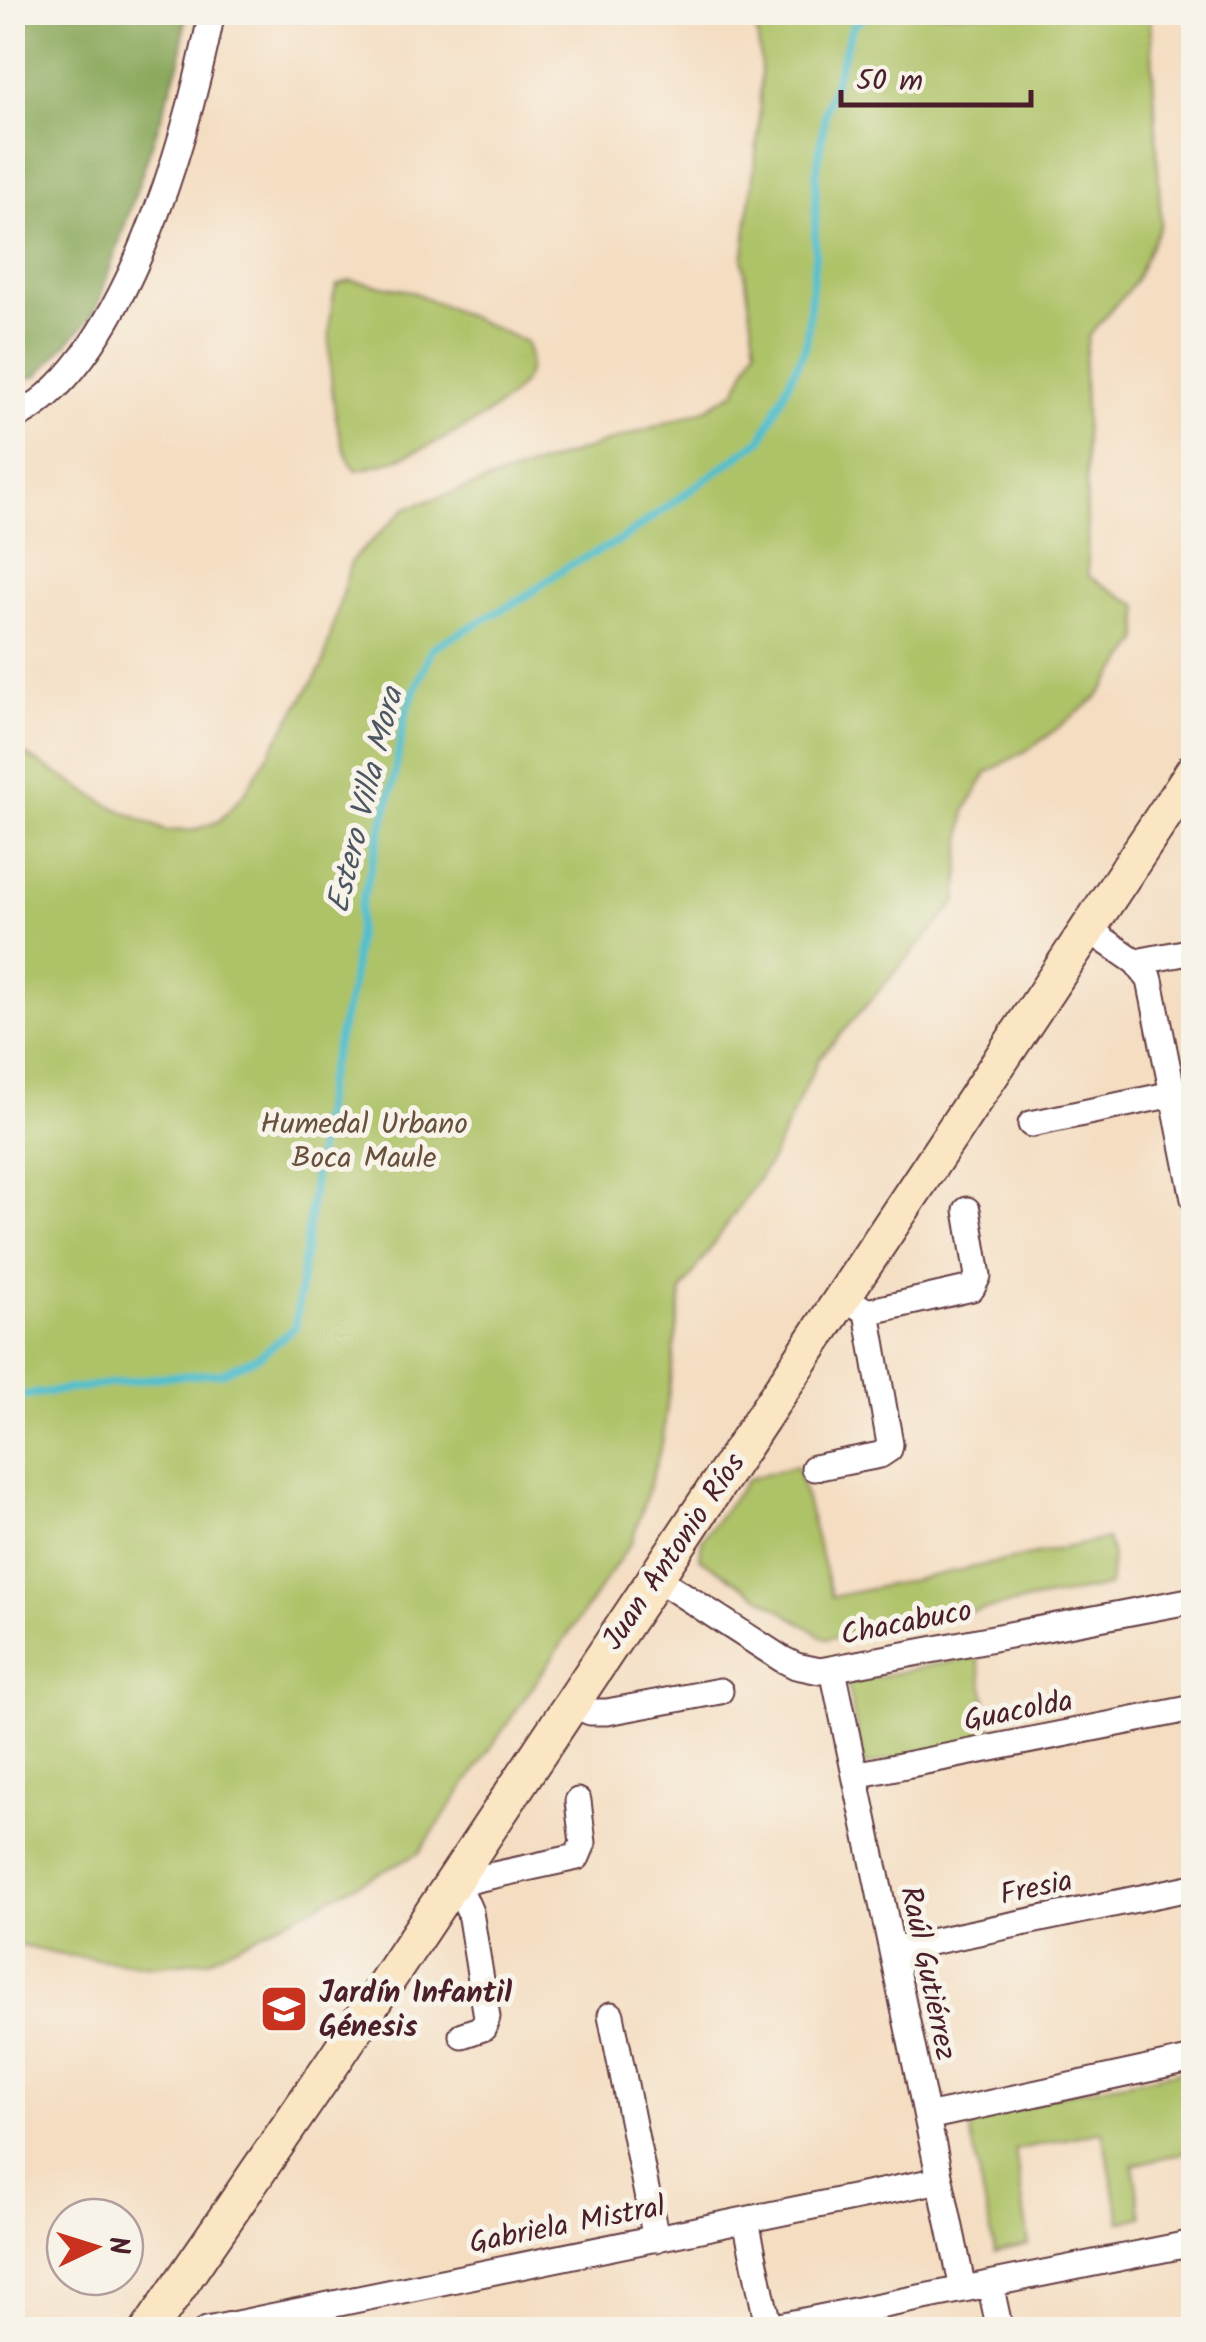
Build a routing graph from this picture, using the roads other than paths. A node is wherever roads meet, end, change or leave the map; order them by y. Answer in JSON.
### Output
{"nodes":[{"id":1,"x":212,"y":12,"type":"edge"},
{"id":2,"x":12,"y":418,"type":"edge"},
{"id":3,"x":1194,"y":770,"type":"edge"},
{"id":4,"x":1088,"y":929,"type":"junction"},
{"id":5,"x":1194,"y":951,"type":"edge"},
{"id":6,"x":1136,"y":962,"type":"junction"},
{"id":7,"x":1173,"y":1094,"type":"junction"},
{"id":8,"x":1030,"y":1124,"type":"dead end"},
{"id":9,"x":1194,"y":1199,"type":"edge"},
{"id":10,"x":967,"y":1210,"type":"dead end"},
{"id":11,"x":855,"y":1304,"type":"junction"},
{"id":12,"x":814,"y":1468,"type":"dead end"},
{"id":13,"x":655,"y":1577,"type":"junction"},
{"id":14,"x":1194,"y":1600,"type":"edge"},
{"id":15,"x":833,"y":1670,"type":"junction"},
{"id":16,"x":720,"y":1691,"type":"dead end"},
{"id":17,"x":571,"y":1704,"type":"junction"},
{"id":18,"x":1194,"y":1708,"type":"edge"},
{"id":19,"x":855,"y":1775,"type":"junction"},
{"id":20,"x":578,"y":1801,"type":"dead end"},
{"id":21,"x":456,"y":1878,"type":"junction"},
{"id":22,"x":1194,"y":1887,"type":"edge"},
{"id":23,"x":892,"y":1950,"type":"junction"},
{"id":24,"x":611,"y":2015,"type":"dead end"},
{"id":25,"x":462,"y":2035,"type":"dead end"},
{"id":26,"x":1194,"y":2059,"type":"edge"},
{"id":27,"x":926,"y":2117,"type":"junction"},
{"id":28,"x":940,"y":2180,"type":"junction"},
{"id":29,"x":746,"y":2221,"type":"junction"},
{"id":30,"x":656,"y":2239,"type":"junction"},
{"id":31,"x":1194,"y":2243,"type":"edge"},
{"id":32,"x":990,"y":2284,"type":"junction"},
{"id":33,"x":963,"y":2289,"type":"junction"},
{"id":34,"x":154,"y":2328,"type":"edge"},
{"id":35,"x":769,"y":2329,"type":"edge"},
{"id":36,"x":206,"y":2330,"type":"edge"},
{"id":37,"x":1000,"y":2330,"type":"edge"}],
"edges":[{"from":1,"to":2,"type":"street"},
{"from":3,"to":4,"type":"street","name":"Juan Antonio Ríos"},
{"from":4,"to":6,"type":"street"},
{"from":4,"to":11,"type":"street","name":"Juan Antonio Ríos"},
{"from":5,"to":6,"type":"street"},
{"from":6,"to":7,"type":"street"},
{"from":7,"to":8,"type":"street"},
{"from":7,"to":9,"type":"street"},
{"from":10,"to":11,"type":"street"},
{"from":11,"to":12,"type":"street"},
{"from":11,"to":13,"type":"street","name":"Juan Antonio Ríos"},
{"from":13,"to":15,"type":"street","name":"Chacabuco"},
{"from":13,"to":17,"type":"street","name":"Juan Antonio Ríos"},
{"from":14,"to":15,"type":"street","name":"Chacabuco"},
{"from":15,"to":19,"type":"street","name":"Raúl Gutiérrez"},
{"from":16,"to":17,"type":"street"},
{"from":17,"to":21,"type":"street","name":"Juan Antonio Ríos"},
{"from":18,"to":19,"type":"street","name":"Guacolda"},
{"from":19,"to":23,"type":"street","name":"Raúl Gutiérrez"},
{"from":20,"to":21,"type":"street"},
{"from":21,"to":25,"type":"street"},
{"from":21,"to":34,"type":"street","name":"Juan Antonio Ríos"},
{"from":22,"to":23,"type":"street","name":"Fresia"},
{"from":23,"to":27,"type":"street","name":"Raúl Gutiérrez"},
{"from":24,"to":30,"type":"street"},
{"from":26,"to":27,"type":"street"},
{"from":27,"to":28,"type":"street","name":"Raúl Gutiérrez"},
{"from":28,"to":29,"type":"street","name":"Gabriela Mistral"},
{"from":28,"to":33,"type":"street","name":"Raúl Gutiérrez"},
{"from":29,"to":30,"type":"street","name":"Gabriela Mistral"},
{"from":29,"to":35,"type":"street"},
{"from":30,"to":36,"type":"street","name":"Gabriela Mistral"},
{"from":31,"to":32,"type":"street"},
{"from":32,"to":33,"type":"street"},
{"from":32,"to":37,"type":"street"},
{"from":33,"to":35,"type":"street"}]}
